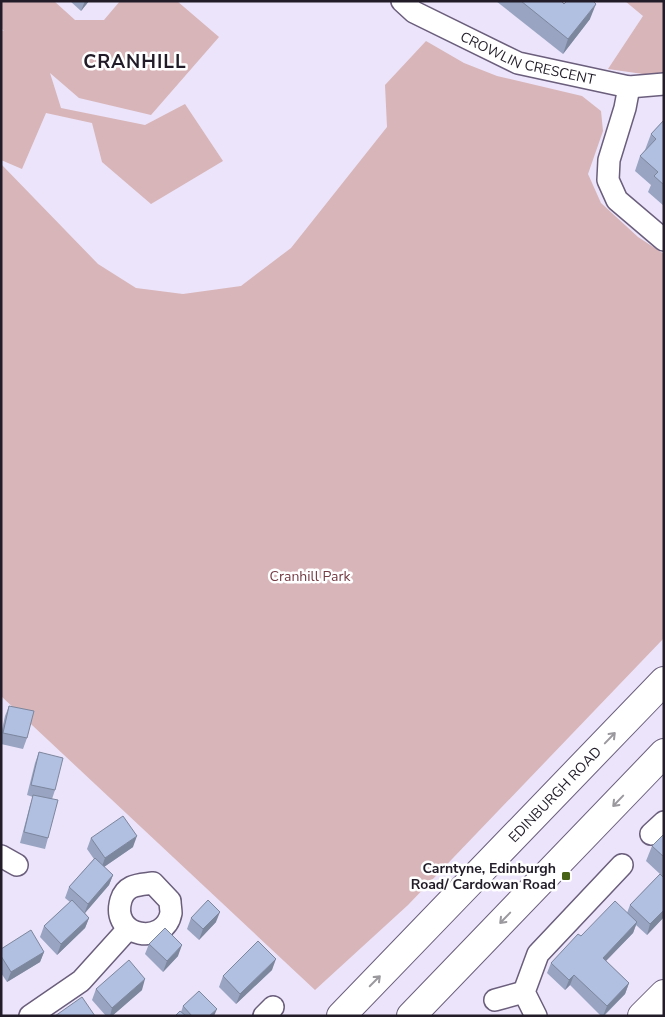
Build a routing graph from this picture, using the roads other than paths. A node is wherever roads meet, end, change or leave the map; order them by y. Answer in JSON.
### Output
{"nodes":[{"id":1,"x":402,"y":1,"type":"edge"},
{"id":2,"x":664,"y":84,"type":"edge"},
{"id":3,"x":628,"y":86,"type":"junction"},
{"id":4,"x":664,"y":240,"type":"edge"},
{"id":5,"x":659,"y":696,"type":"edge"},
{"id":6,"x":664,"y":753,"type":"edge"},
{"id":7,"x":622,"y":865,"type":"dead end"},
{"id":8,"x":128,"y":929,"type":"dead end"},
{"id":9,"x":524,"y":992,"type":"junction"},
{"id":10,"x":664,"y":994,"type":"edge"},
{"id":11,"x":494,"y":1000,"type":"dead end"},
{"id":12,"x":30,"y":1016,"type":"edge"},
{"id":13,"x":341,"y":1016,"type":"edge"},
{"id":14,"x":411,"y":1016,"type":"edge"},
{"id":15,"x":536,"y":1016,"type":"edge"},
{"id":16,"x":642,"y":1016,"type":"edge"}],
"edges":[{"from":1,"to":3,"type":"street","name":"CROWLIN CRESCENT"},
{"from":2,"to":3,"type":"street","name":"CROWLIN CRESCENT"},
{"from":3,"to":4,"type":"street"},
{"from":13,"to":5,"type":"main road","name":"EDINBURGH ROAD","one_way":true},
{"from":6,"to":14,"type":"main road","one_way":true},
{"from":7,"to":9,"type":"street"},
{"from":8,"to":12,"type":"street"},
{"from":9,"to":11,"type":"street"},
{"from":9,"to":15,"type":"street"},
{"from":10,"to":16,"type":"main road"}]}
